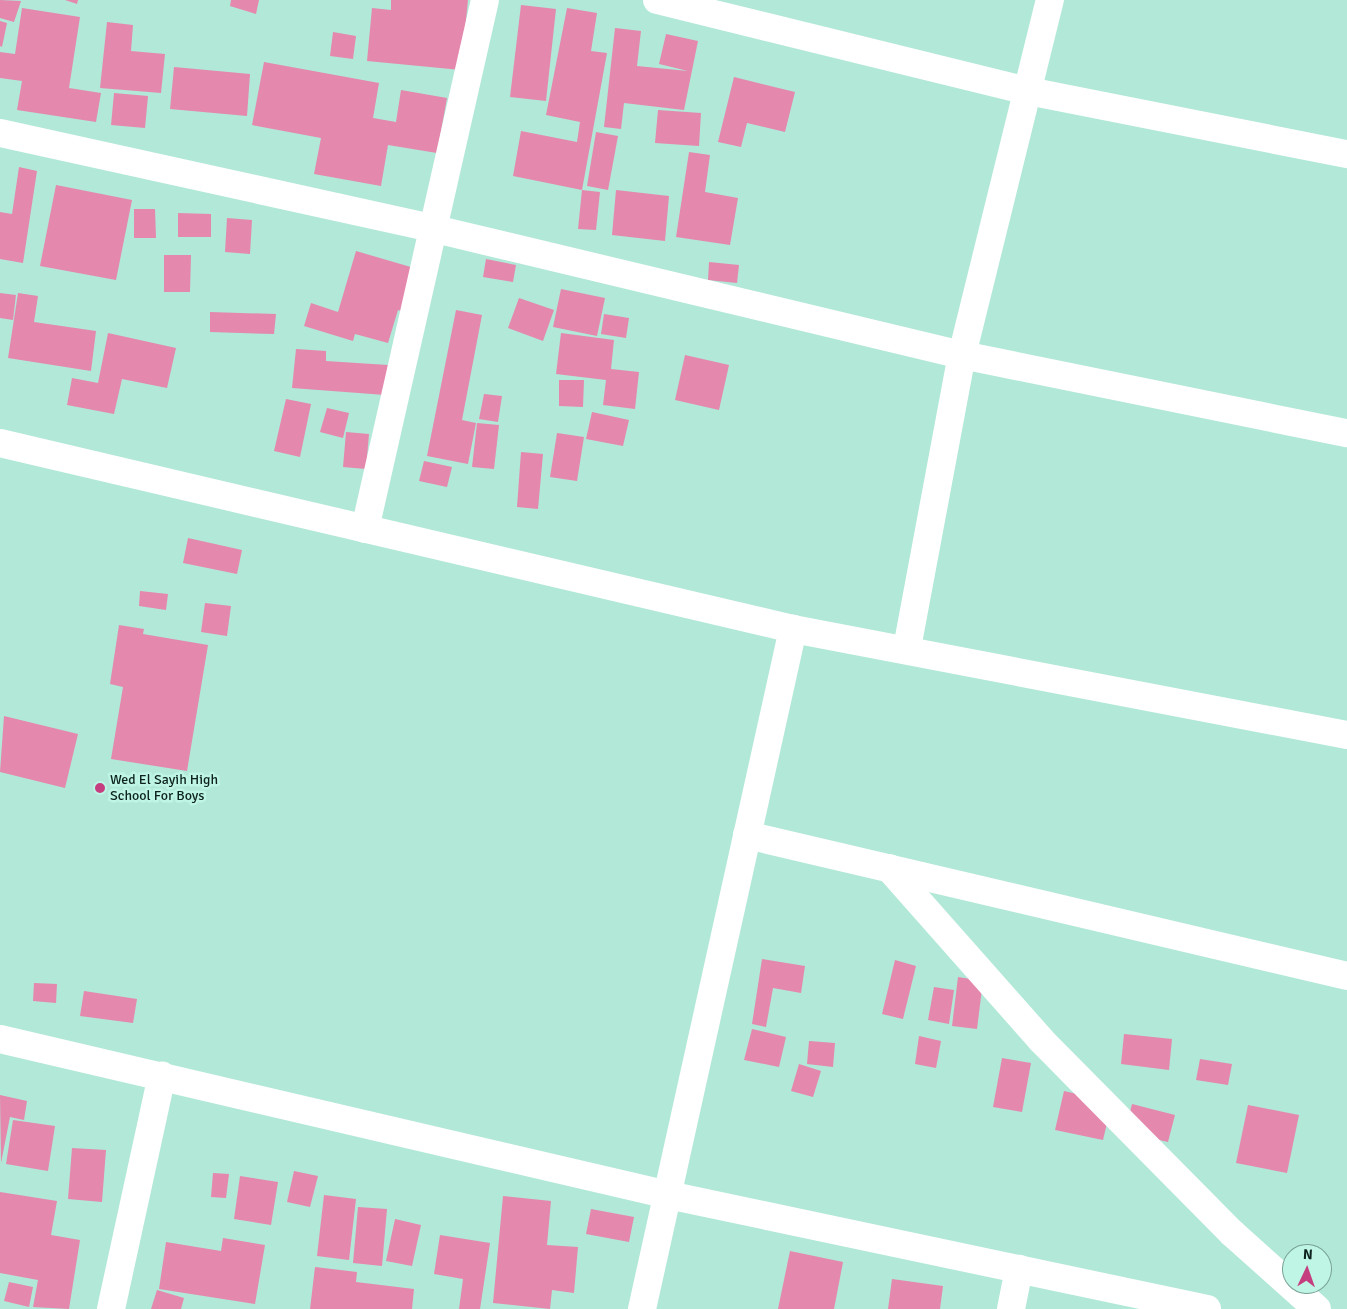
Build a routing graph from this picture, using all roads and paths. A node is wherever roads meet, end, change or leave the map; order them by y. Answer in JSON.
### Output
{"nodes":[{"id":1,"x":485,"y":0,"type":"edge"},
{"id":2,"x":657,"y":0,"type":"edge"},
{"id":3,"x":1050,"y":0,"type":"edge"},
{"id":4,"x":1028,"y":91,"type":"junction"},
{"id":5,"x":0,"y":133,"type":"edge"},
{"id":6,"x":1347,"y":154,"type":"edge"},
{"id":7,"x":435,"y":229,"type":"junction"},
{"id":8,"x":962,"y":355,"type":"junction"},
{"id":9,"x":1347,"y":433,"type":"edge"},
{"id":10,"x":0,"y":443,"type":"edge"},
{"id":11,"x":365,"y":529,"type":"junction"},
{"id":12,"x":792,"y":629,"type":"junction"},
{"id":13,"x":907,"y":648,"type":"junction"},
{"id":14,"x":1347,"y":735,"type":"edge"},
{"id":15,"x":747,"y":835,"type":"junction"},
{"id":16,"x":889,"y":868,"type":"junction"},
{"id":17,"x":1347,"y":976,"type":"edge"},
{"id":18,"x":0,"y":1039,"type":"edge"},
{"id":19,"x":162,"y":1075,"type":"junction"},
{"id":20,"x":668,"y":1195,"type":"junction"},
{"id":21,"x":1018,"y":1269,"type":"junction"},
{"id":22,"x":111,"y":1309,"type":"edge"},
{"id":23,"x":642,"y":1309,"type":"edge"},
{"id":24,"x":1011,"y":1309,"type":"edge"},
{"id":25,"x":1207,"y":1309,"type":"edge"},
{"id":26,"x":1317,"y":1309,"type":"edge"}],
"edges":[{"from":1,"to":7,"type":"street"},
{"from":2,"to":4,"type":"street"},
{"from":3,"to":4,"type":"street"},
{"from":4,"to":6,"type":"street"},
{"from":4,"to":8,"type":"street"},
{"from":5,"to":7,"type":"street"},
{"from":7,"to":8,"type":"street"},
{"from":7,"to":11,"type":"street"},
{"from":8,"to":9,"type":"street"},
{"from":8,"to":13,"type":"street"},
{"from":10,"to":11,"type":"street"},
{"from":11,"to":12,"type":"street"},
{"from":12,"to":13,"type":"street"},
{"from":12,"to":15,"type":"street"},
{"from":13,"to":14,"type":"street"},
{"from":15,"to":16,"type":"street"},
{"from":15,"to":20,"type":"street"},
{"from":16,"to":17,"type":"street"},
{"from":16,"to":26,"type":"street"},
{"from":18,"to":19,"type":"street"},
{"from":19,"to":20,"type":"street"},
{"from":19,"to":22,"type":"street"},
{"from":20,"to":21,"type":"street"},
{"from":20,"to":23,"type":"street"},
{"from":21,"to":24,"type":"street"},
{"from":21,"to":25,"type":"street"}]}
